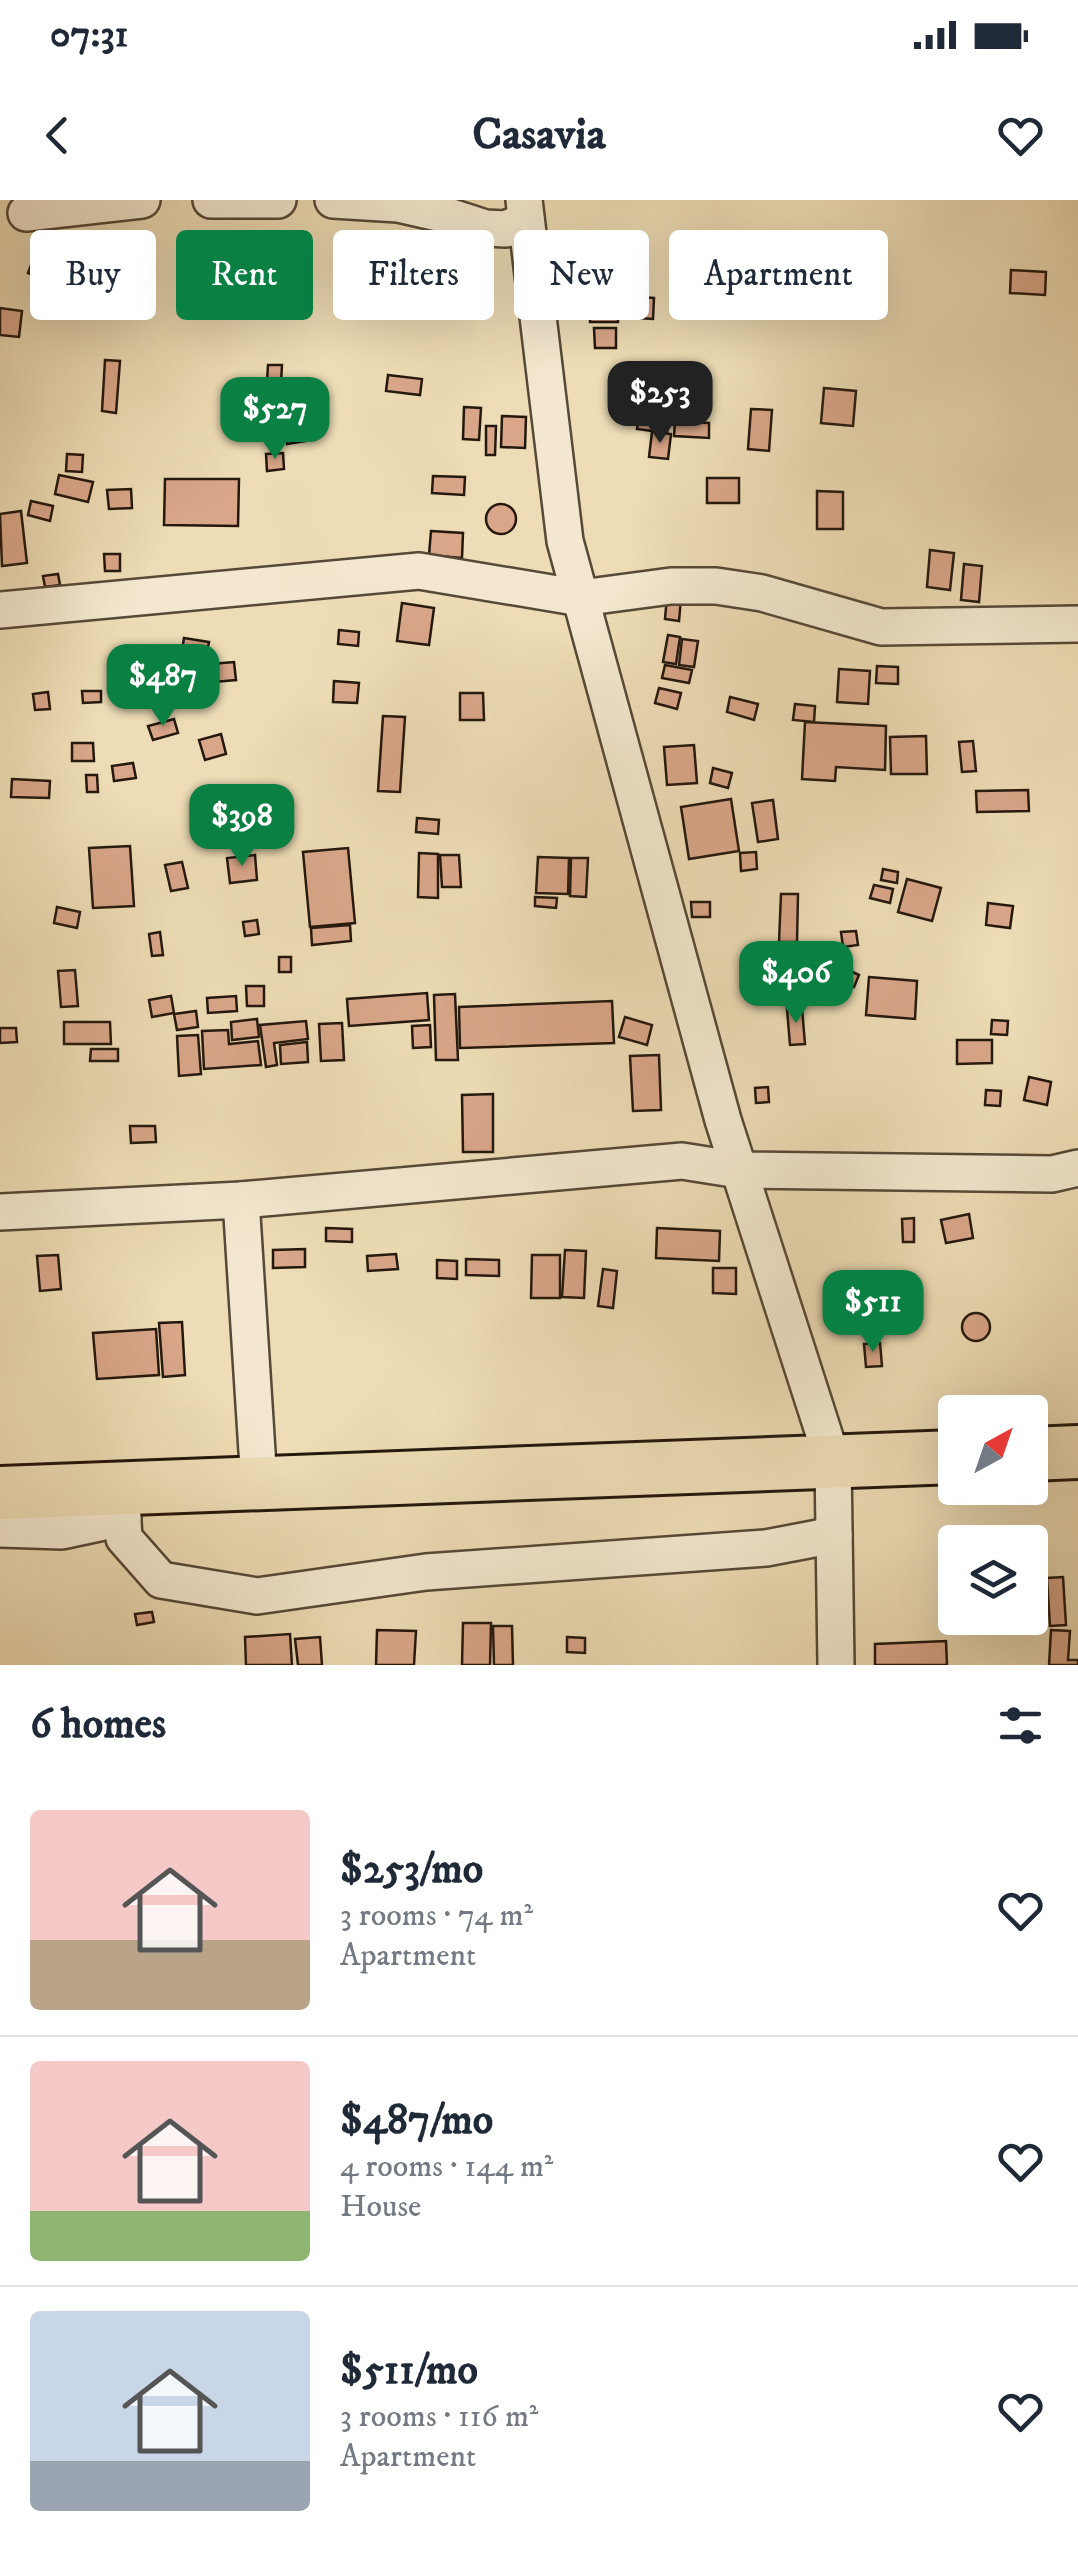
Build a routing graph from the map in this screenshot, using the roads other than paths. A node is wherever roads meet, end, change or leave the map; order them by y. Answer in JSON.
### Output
{"nodes":[{"id":1,"x":142,"y":200,"type":"edge"},
{"id":2,"x":211,"y":200,"type":"edge"},
{"id":3,"x":278,"y":200,"type":"edge"},
{"id":4,"x":333,"y":200,"type":"edge"},
{"id":5,"x":525,"y":210,"type":"edge"},
{"id":6,"x":26,"y":214,"type":"dead end"},
{"id":7,"x":581,"y":598,"type":"junction"},
{"id":8,"x":0,"y":610,"type":"edge"},
{"id":9,"x":1078,"y":624,"type":"edge"},
{"id":10,"x":1078,"y":1168,"type":"edge"},
{"id":11,"x":739,"y":1170,"type":"junction"},
{"id":12,"x":241,"y":1200,"type":"junction"},
{"id":13,"x":0,"y":1212,"type":"edge"},
{"id":14,"x":1078,"y":1452,"type":"edge"},
{"id":15,"x":1048,"y":1453,"type":"edge"},
{"id":16,"x":938,"y":1458,"type":"edge"},
{"id":17,"x":832,"y":1462,"type":"junction"},
{"id":18,"x":259,"y":1483,"type":"junction"},
{"id":19,"x":0,"y":1493,"type":"edge"},
{"id":20,"x":122,"y":1503,"type":"junction"},
{"id":21,"x":0,"y":1529,"type":"edge"},
{"id":22,"x":834,"y":1535,"type":"junction"},
{"id":23,"x":836,"y":1665,"type":"edge"}],
"edges":[{"from":1,"to":6,"type":"street"},
{"from":2,"to":3,"type":"street"},
{"from":4,"to":5,"type":"street"},
{"from":5,"to":7,"type":"street"},
{"from":7,"to":8,"type":"street"},
{"from":7,"to":9,"type":"street"},
{"from":7,"to":11,"type":"street"},
{"from":10,"to":11,"type":"street"},
{"from":11,"to":12,"type":"street"},
{"from":11,"to":17,"type":"street"},
{"from":12,"to":13,"type":"street"},
{"from":12,"to":18,"type":"street"},
{"from":14,"to":15,"type":"highway"},
{"from":16,"to":17,"type":"highway"},
{"from":17,"to":18,"type":"highway"},
{"from":17,"to":22,"type":"street"},
{"from":18,"to":20,"type":"highway"},
{"from":19,"to":20,"type":"highway"},
{"from":20,"to":21,"type":"street"},
{"from":20,"to":22,"type":"street"},
{"from":22,"to":23,"type":"street"}]}
